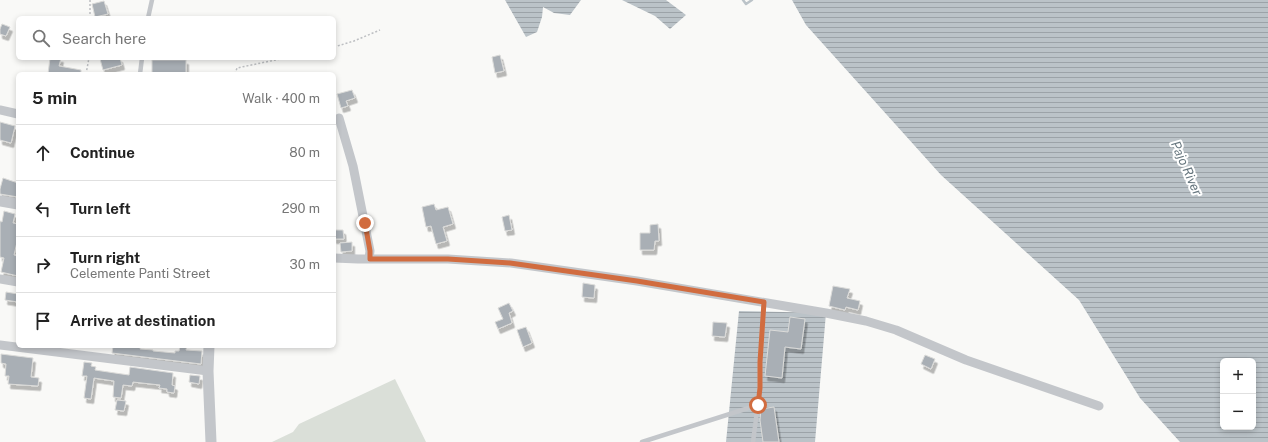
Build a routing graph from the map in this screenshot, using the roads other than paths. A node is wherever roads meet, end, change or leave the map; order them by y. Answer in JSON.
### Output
{"nodes":[{"id":1,"x":152,"y":0,"type":"edge"},
{"id":2,"x":148,"y":16,"type":"edge"},
{"id":3,"x":142,"y":60,"type":"edge"},
{"id":4,"x":140,"y":72,"type":"edge"},
{"id":5,"x":0,"y":110,"type":"edge"},
{"id":6,"x":16,"y":114,"type":"edge"},
{"id":7,"x":339,"y":118,"type":"dead end"},
{"id":8,"x":0,"y":201,"type":"edge"},
{"id":9,"x":16,"y":204,"type":"edge"},
{"id":10,"x":336,"y":258,"type":"edge"},
{"id":11,"x":370,"y":259,"type":"junction"},
{"id":12,"x":0,"y":278,"type":"edge"},
{"id":13,"x":16,"y":282,"type":"edge"},
{"id":14,"x":764,"y":302,"type":"junction"},
{"id":15,"x":0,"y":344,"type":"edge"},
{"id":16,"x":16,"y":346,"type":"edge"},
{"id":17,"x":30,"y":348,"type":"edge"},
{"id":18,"x":209,"y":348,"type":"edge"},
{"id":19,"x":208,"y":372,"type":"junction"},
{"id":20,"x":758,"y":405,"type":"junction"},
{"id":21,"x":1099,"y":406,"type":"dead end"},
{"id":22,"x":210,"y":442,"type":"edge"},
{"id":23,"x":642,"y":442,"type":"edge"},
{"id":24,"x":753,"y":442,"type":"edge"}],
"edges":[{"from":1,"to":2,"type":"lane"},
{"from":3,"to":4,"type":"lane"},
{"from":5,"to":6,"type":"street"},
{"from":7,"to":11,"type":"street"},
{"from":8,"to":9,"type":"street"},
{"from":10,"to":11,"type":"street"},
{"from":11,"to":14,"type":"street"},
{"from":12,"to":13,"type":"street"},
{"from":14,"to":20,"type":"lane"},
{"from":14,"to":21,"type":"street"},
{"from":15,"to":16,"type":"street"},
{"from":17,"to":19,"type":"street"},
{"from":18,"to":19,"type":"street"},
{"from":19,"to":22,"type":"street"},
{"from":20,"to":23,"type":"lane"},
{"from":20,"to":24,"type":"lane"}]}
